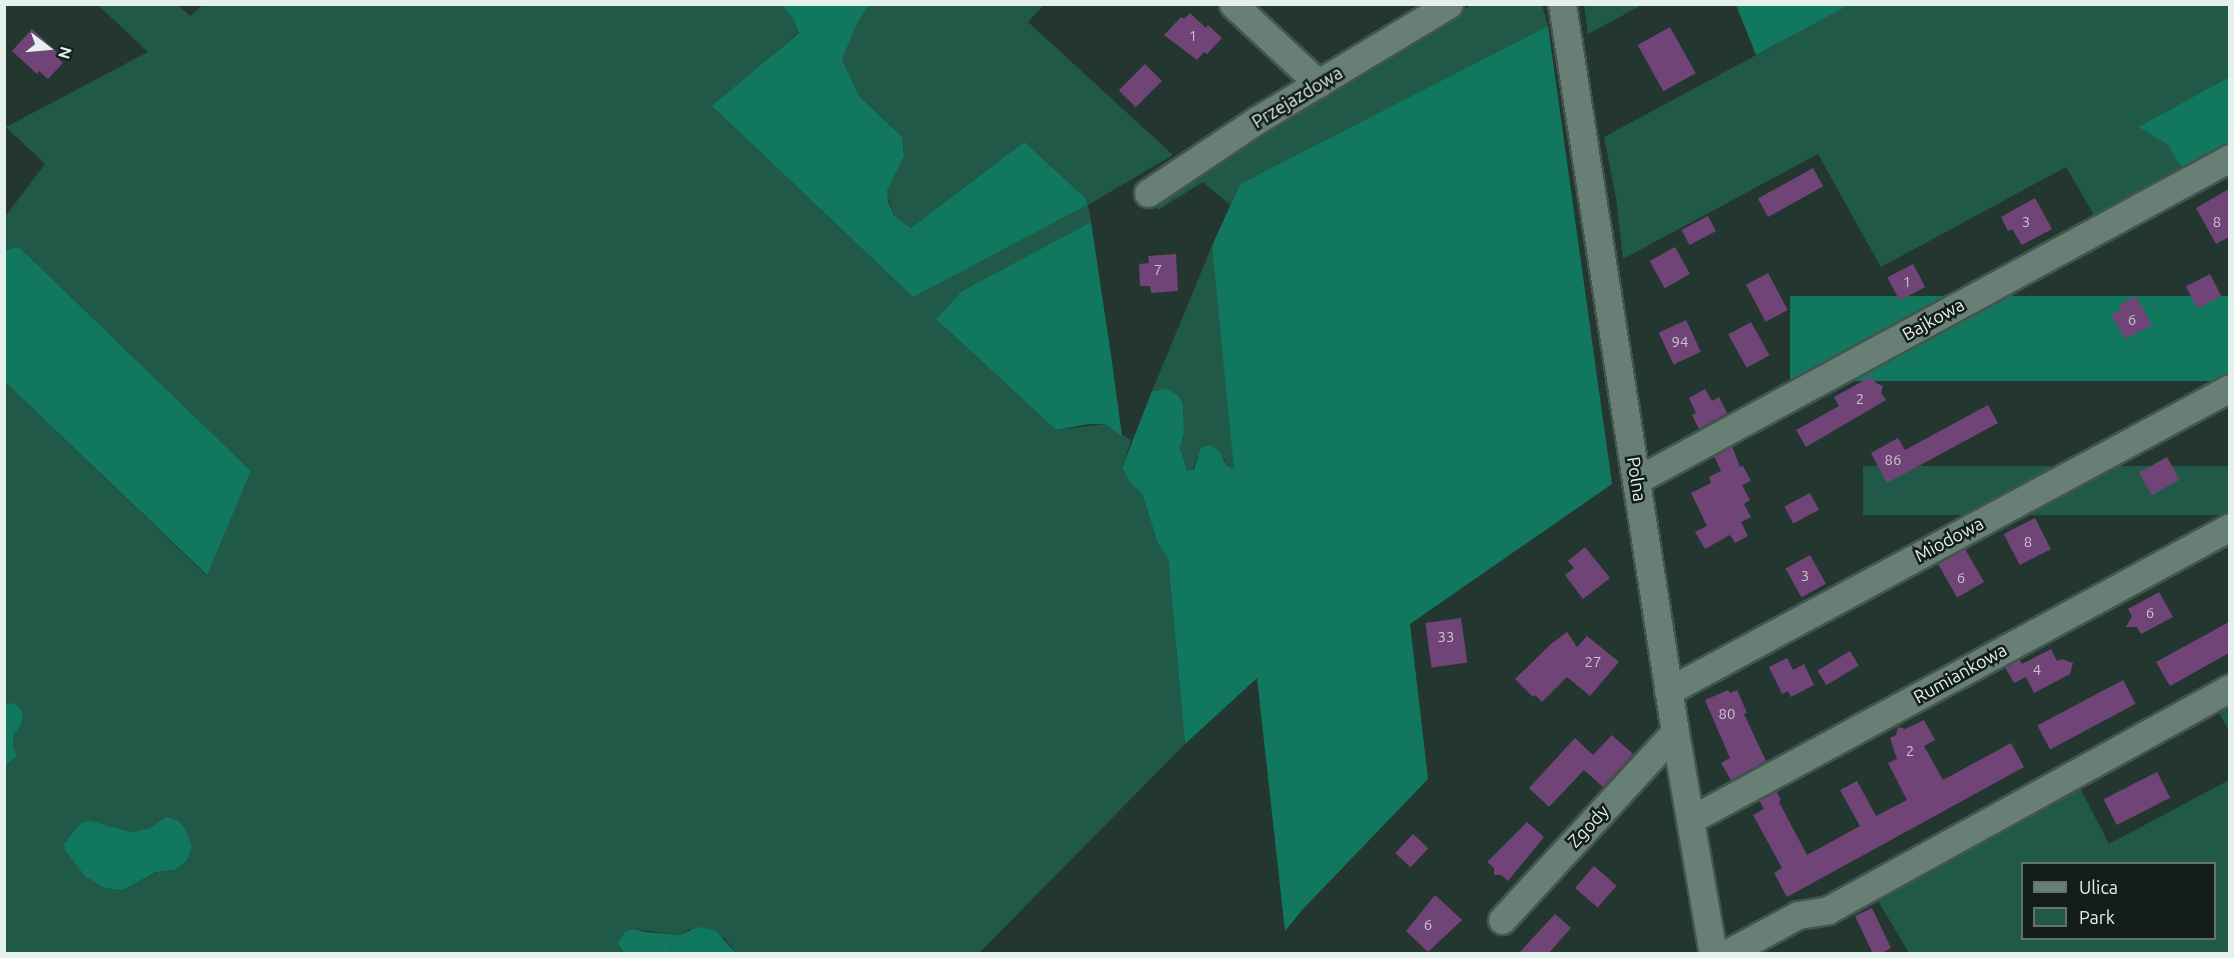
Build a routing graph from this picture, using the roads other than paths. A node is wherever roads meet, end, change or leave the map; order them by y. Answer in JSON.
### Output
{"nodes":[{"id":1,"x":1233,"y":4,"type":"edge"},
{"id":2,"x":1449,"y":4,"type":"edge"},
{"id":3,"x":1562,"y":4,"type":"edge"},
{"id":4,"x":1319,"y":84,"type":"junction"},
{"id":5,"x":2229,"y":158,"type":"edge"},
{"id":6,"x":1148,"y":193,"type":"dead end"},
{"id":7,"x":2229,"y":388,"type":"edge"},
{"id":8,"x":1637,"y":480,"type":"junction"},
{"id":9,"x":2229,"y":527,"type":"edge"},
{"id":10,"x":2229,"y":688,"type":"edge"},
{"id":11,"x":1668,"y":691,"type":"junction"},
{"id":12,"x":1675,"y":732,"type":"junction"},
{"id":13,"x":1690,"y":820,"type":"junction"},
{"id":14,"x":1502,"y":920,"type":"dead end"},
{"id":15,"x":1713,"y":954,"type":"edge"},
{"id":16,"x":1726,"y":954,"type":"edge"}],
"edges":[{"from":1,"to":4,"type":"street"},
{"from":2,"to":4,"type":"street","name":"Przejazdowa"},
{"from":3,"to":8,"type":"street","name":"Polna"},
{"from":4,"to":6,"type":"street","name":"Przejazdowa"},
{"from":5,"to":8,"type":"street","name":"Bajkowa"},
{"from":7,"to":11,"type":"street","name":"Miodowa"},
{"from":8,"to":11,"type":"street","name":"Polna"},
{"from":9,"to":13,"type":"street","name":"Rumiankowa"},
{"from":10,"to":16,"type":"street"},
{"from":11,"to":12,"type":"street","name":"Polna"},
{"from":12,"to":13,"type":"street","name":"Polna"},
{"from":12,"to":14,"type":"street","name":"Zgody"},
{"from":13,"to":15,"type":"street","name":"Polna"}]}
